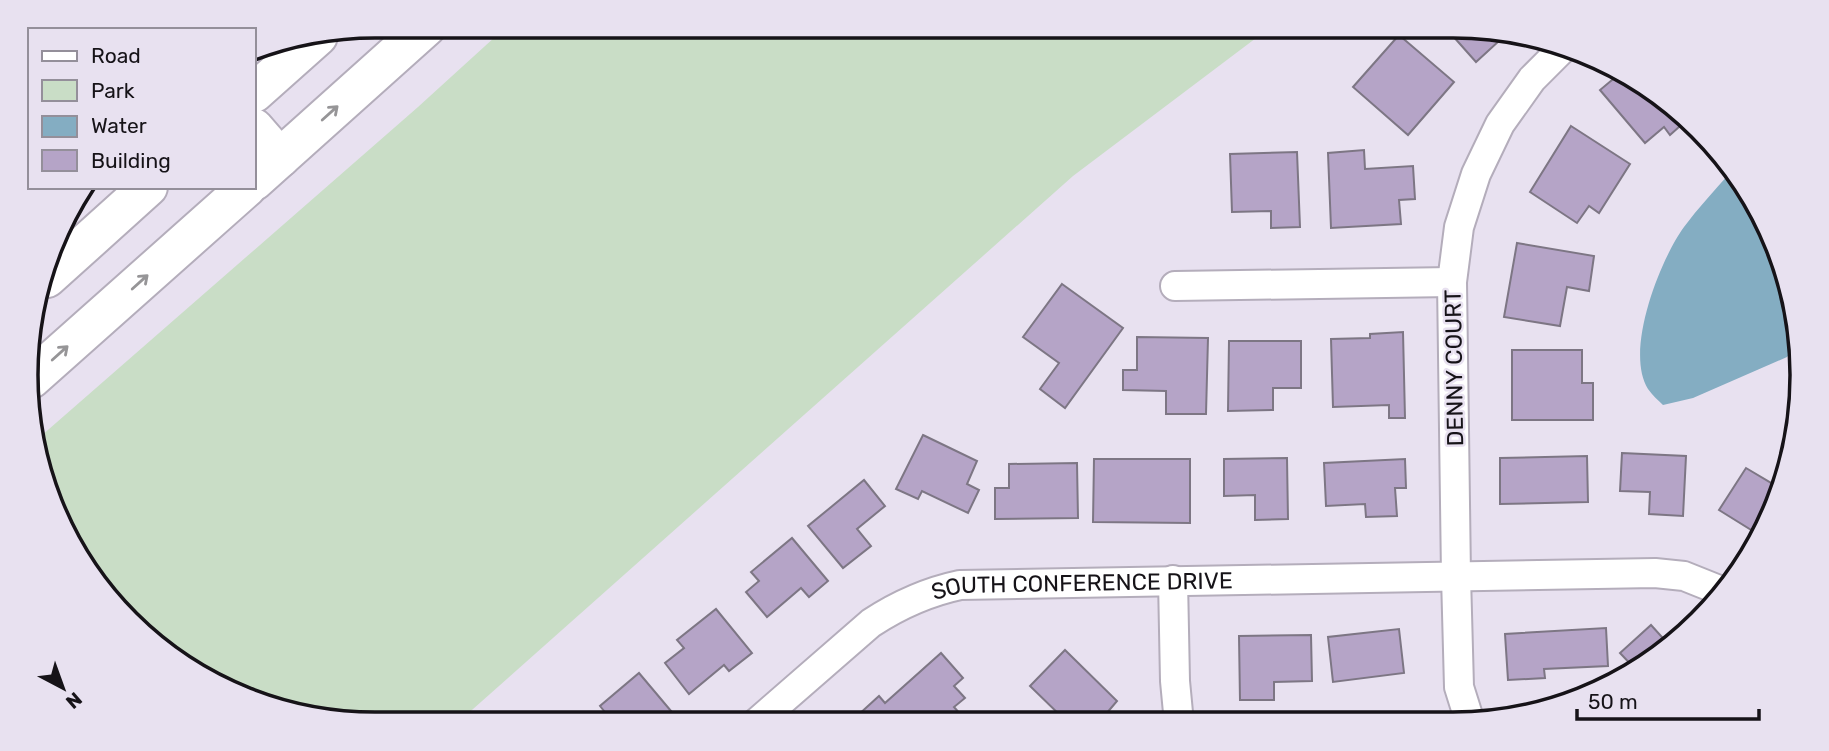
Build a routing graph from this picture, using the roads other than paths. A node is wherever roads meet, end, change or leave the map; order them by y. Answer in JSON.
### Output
{"nodes":[{"id":1,"x":414,"y":38,"type":"edge"},
{"id":2,"x":307,"y":46,"type":"edge"},
{"id":3,"x":1556,"y":54,"type":"edge"},
{"id":4,"x":256,"y":91,"type":"edge"},
{"id":5,"x":256,"y":134,"type":"edge"},
{"id":6,"x":267,"y":169,"type":"edge"},
{"id":7,"x":146,"y":189,"type":"edge"},
{"id":8,"x":245,"y":189,"type":"edge"},
{"id":9,"x":55,"y":271,"type":"edge"},
{"id":10,"x":1452,"y":282,"type":"junction"},
{"id":11,"x":1175,"y":286,"type":"dead end"},
{"id":12,"x":38,"y":373,"type":"edge"},
{"id":13,"x":1456,"y":576,"type":"junction"},
{"id":14,"x":1173,"y":580,"type":"junction"},
{"id":15,"x":1715,"y":588,"type":"edge"},
{"id":16,"x":769,"y":712,"type":"edge"},
{"id":17,"x":1178,"y":712,"type":"edge"},
{"id":18,"x":1467,"y":712,"type":"edge"}],
"edges":[{"from":6,"to":1,"type":"main road","one_way":true},
{"from":2,"to":4,"type":"main road"},
{"from":3,"to":10,"type":"street","name":"DENNY COURT"},
{"from":5,"to":6,"type":"main road"},
{"from":7,"to":9,"type":"main road"},
{"from":12,"to":8,"type":"main road","one_way":true},
{"from":10,"to":11,"type":"street"},
{"from":10,"to":13,"type":"street","name":"DENNY COURT"},
{"from":13,"to":14,"type":"street","name":"SOUTH CONFERENCE DRIVE"},
{"from":13,"to":15,"type":"street","name":"SOUTH CONFERENCE DRIVE"},
{"from":13,"to":18,"type":"street","name":"DENNY COURT"},
{"from":14,"to":16,"type":"street","name":"SOUTH CONFERENCE DRIVE"},
{"from":14,"to":17,"type":"street"}]}
